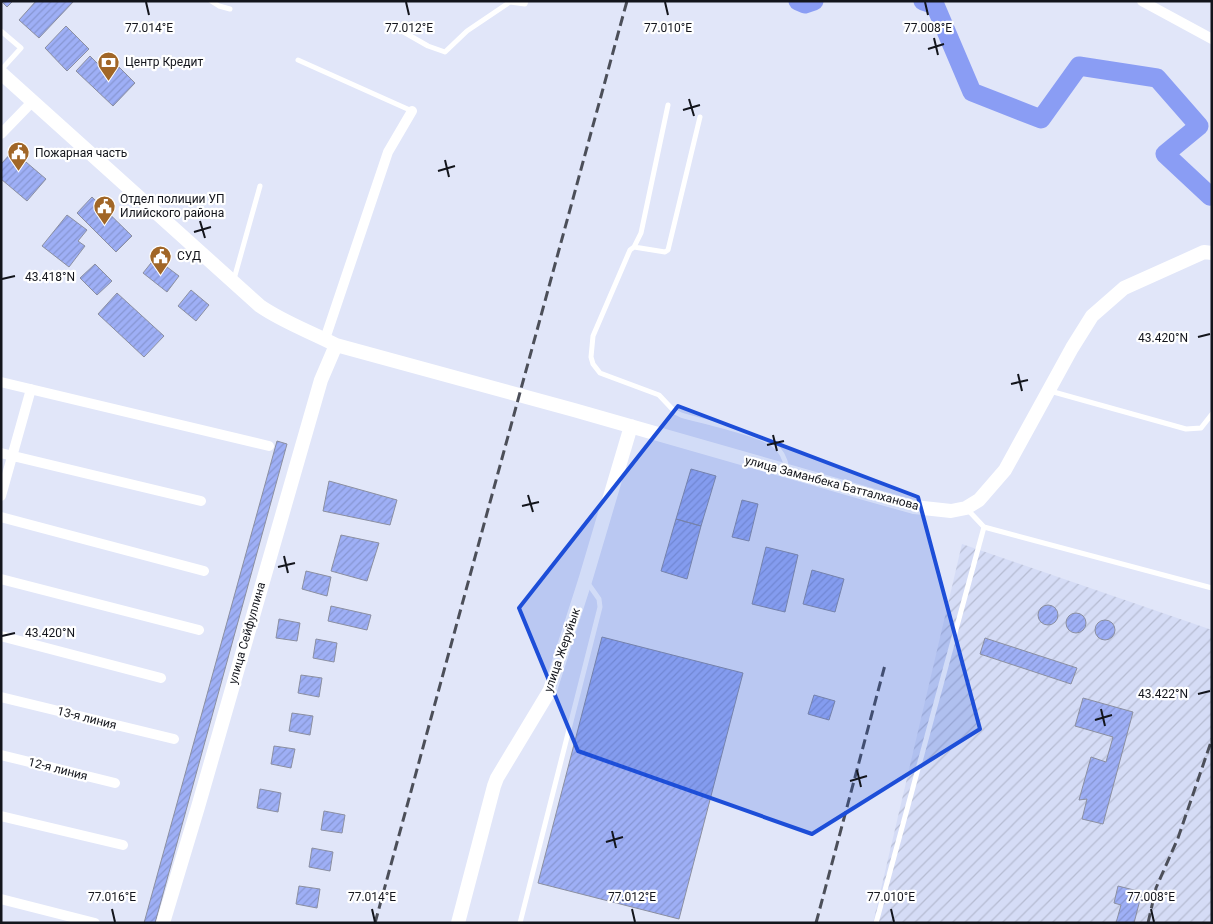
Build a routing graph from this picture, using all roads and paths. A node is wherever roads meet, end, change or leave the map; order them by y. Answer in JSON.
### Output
{"nodes":[{"id":1,"x":211,"y":1,"type":"edge"},
{"id":2,"x":526,"y":1,"type":"edge"},
{"id":3,"x":1142,"y":1,"type":"edge"},
{"id":4,"x":230,"y":9,"type":"dead end"},
{"id":5,"x":393,"y":26,"type":"dead end"},
{"id":6,"x":1,"y":31,"type":"edge"},
{"id":7,"x":1212,"y":39,"type":"edge"},
{"id":8,"x":298,"y":60,"type":"dead end"},
{"id":9,"x":1,"y":72,"type":"edge"},
{"id":10,"x":32,"y":102,"type":"junction"},
{"id":11,"x":668,"y":105,"type":"dead end"},
{"id":12,"x":412,"y":111,"type":"joint"},
{"id":13,"x":700,"y":116,"type":"dead end"},
{"id":14,"x":1,"y":134,"type":"edge"},
{"id":15,"x":260,"y":186,"type":"dead end"},
{"id":16,"x":634,"y":247,"type":"junction"},
{"id":17,"x":1212,"y":253,"type":"edge"},
{"id":18,"x":233,"y":282,"type":"junction"},
{"id":19,"x":330,"y":342,"type":"junction"},
{"id":20,"x":1,"y":382,"type":"edge"},
{"id":21,"x":31,"y":389,"type":"junction"},
{"id":22,"x":1049,"y":391,"type":"junction"},
{"id":23,"x":1212,"y":414,"type":"edge"},
{"id":24,"x":631,"y":426,"type":"junction"},
{"id":25,"x":269,"y":446,"type":"dead end"},
{"id":26,"x":1,"y":453,"type":"edge"},
{"id":27,"x":12,"y":456,"type":"junction"},
{"id":28,"x":787,"y":471,"type":"junction"},
{"id":29,"x":1,"y":496,"type":"edge"},
{"id":30,"x":201,"y":502,"type":"dead end"},
{"id":31,"x":966,"y":508,"type":"junction"},
{"id":32,"x":1,"y":517,"type":"edge"},
{"id":33,"x":984,"y":528,"type":"junction"},
{"id":34,"x":204,"y":571,"type":"dead end"},
{"id":35,"x":1,"y":579,"type":"edge"},
{"id":36,"x":586,"y":581,"type":"junction"},
{"id":37,"x":1212,"y":588,"type":"edge"},
{"id":38,"x":199,"y":630,"type":"dead end"},
{"id":39,"x":1,"y":636,"type":"edge"},
{"id":40,"x":161,"y":678,"type":"dead end"},
{"id":41,"x":1,"y":697,"type":"edge"},
{"id":42,"x":174,"y":739,"type":"dead end"},
{"id":43,"x":1,"y":756,"type":"edge"},
{"id":44,"x":115,"y":783,"type":"dead end"},
{"id":45,"x":1,"y":816,"type":"edge"},
{"id":46,"x":123,"y":845,"type":"dead end"},
{"id":47,"x":1,"y":899,"type":"edge"},
{"id":48,"x":95,"y":923,"type":"edge"},
{"id":49,"x":163,"y":923,"type":"edge"},
{"id":50,"x":458,"y":923,"type":"edge"},
{"id":51,"x":520,"y":923,"type":"edge"},
{"id":52,"x":876,"y":923,"type":"edge"}],
"edges":[{"from":1,"to":4,"type":"lane"},
{"from":2,"to":5,"type":"lane"},
{"from":3,"to":7,"type":"street"},
{"from":6,"to":9,"type":"lane"},
{"from":8,"to":12,"type":"lane"},
{"from":9,"to":10,"type":"main road"},
{"from":10,"to":14,"type":"street"},
{"from":10,"to":18,"type":"main road"},
{"from":11,"to":16,"type":"lane"},
{"from":12,"to":19,"type":"street"},
{"from":13,"to":16,"type":"lane"},
{"from":15,"to":18,"type":"lane"},
{"from":16,"to":28,"type":"lane"},
{"from":17,"to":22,"type":"main road"},
{"from":18,"to":19,"type":"main road"},
{"from":19,"to":24,"type":"main road","name":"улица Заманбека Батталханова"},
{"from":19,"to":49,"type":"main road","name":"улица Сейфуллина"},
{"from":20,"to":21,"type":"street"},
{"from":21,"to":25,"type":"street"},
{"from":21,"to":27,"type":"street"},
{"from":22,"to":23,"type":"lane"},
{"from":22,"to":31,"type":"main road"},
{"from":24,"to":28,"type":"main road","name":"улица Заманбека Батталханова"},
{"from":24,"to":36,"type":"main road","name":"улица Жеруйык"},
{"from":26,"to":27,"type":"street"},
{"from":27,"to":29,"type":"street"},
{"from":27,"to":30,"type":"street"},
{"from":28,"to":31,"type":"main road","name":"улица Заманбека Батталханова"},
{"from":31,"to":33,"type":"lane"},
{"from":32,"to":34,"type":"street"},
{"from":33,"to":37,"type":"lane"},
{"from":33,"to":52,"type":"lane"},
{"from":35,"to":38,"type":"street"},
{"from":36,"to":50,"type":"main road","name":"улица Жеруйык"},
{"from":36,"to":51,"type":"lane"},
{"from":39,"to":40,"type":"street"},
{"from":41,"to":42,"type":"street","name":"13-я линия"},
{"from":43,"to":44,"type":"street","name":"12-я линия"},
{"from":45,"to":46,"type":"street"},
{"from":47,"to":48,"type":"street"}]}
